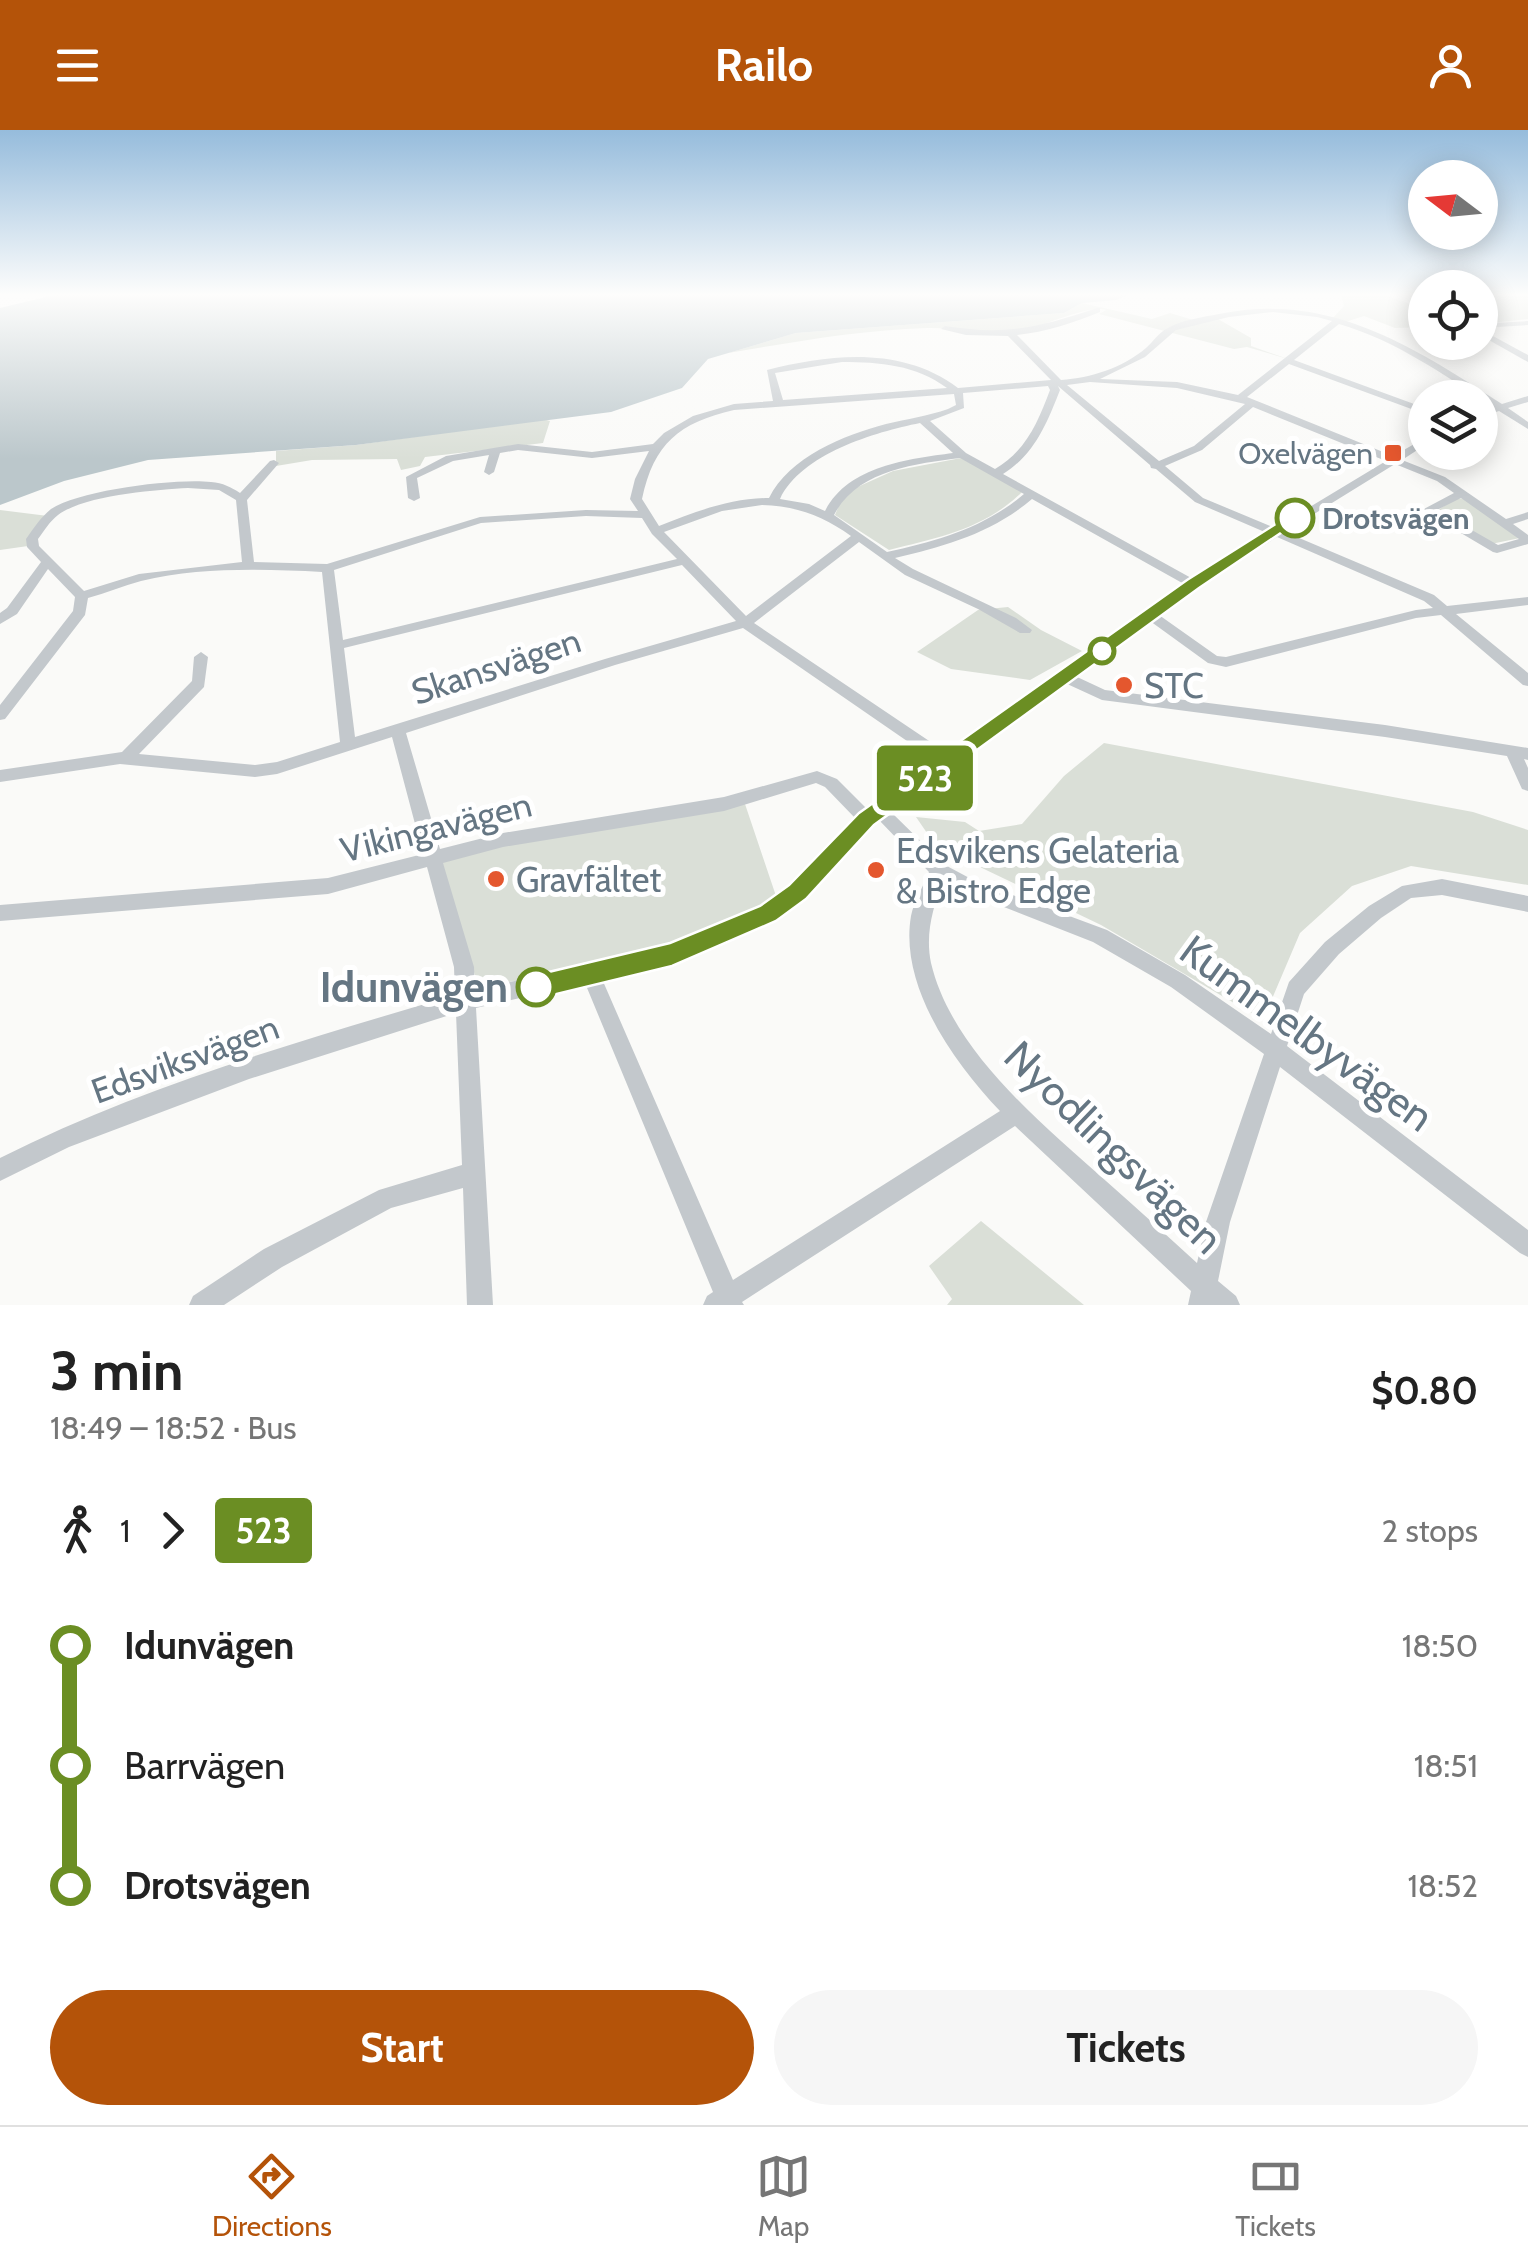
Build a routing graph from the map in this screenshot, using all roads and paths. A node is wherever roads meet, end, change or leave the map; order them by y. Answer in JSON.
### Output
{"nodes":[{"id":1,"x":1026,"y":350,"type":"edge"},
{"id":2,"x":1149,"y":350,"type":"edge"},
{"id":3,"x":1302,"y":350,"type":"edge"},
{"id":4,"x":1403,"y":350,"type":"edge"},
{"id":5,"x":1289,"y":361,"type":"junction"},
{"id":6,"x":1084,"y":380,"type":"junction"},
{"id":7,"x":1058,"y":383,"type":"junction"},
{"id":8,"x":958,"y":392,"type":"junction"},
{"id":9,"x":1528,"y":399,"type":"edge"},
{"id":10,"x":1246,"y":400,"type":"junction"},
{"id":11,"x":780,"y":404,"type":"junction"},
{"id":12,"x":1408,"y":406,"type":"edge"},
{"id":13,"x":1499,"y":406,"type":"junction"},
{"id":14,"x":923,"y":420,"type":"junction"},
{"id":15,"x":1528,"y":426,"type":"edge"},
{"id":16,"x":657,"y":448,"type":"junction"},
{"id":17,"x":496,"y":450,"type":"junction"},
{"id":18,"x":1408,"y":451,"type":"edge"},
{"id":19,"x":962,"y":455,"type":"junction"},
{"id":20,"x":1392,"y":460,"type":"junction"},
{"id":21,"x":274,"y":463,"type":"dead end"},
{"id":22,"x":1155,"y":466,"type":"junction"},
{"id":23,"x":489,"y":472,"type":"dead end"},
{"id":24,"x":997,"y":473,"type":"junction"},
{"id":25,"x":1032,"y":493,"type":"junction"},
{"id":26,"x":1462,"y":493,"type":"junction"},
{"id":27,"x":414,"y":498,"type":"dead end"},
{"id":28,"x":241,"y":499,"type":"junction"},
{"id":29,"x":774,"y":500,"type":"junction"},
{"id":30,"x":644,"y":515,"type":"junction"},
{"id":31,"x":1528,"y":515,"type":"edge"},
{"id":32,"x":828,"y":516,"type":"junction"},
{"id":33,"x":1506,"y":523,"type":"junction"},
{"id":34,"x":656,"y":531,"type":"junction"},
{"id":35,"x":1272,"y":532,"type":"junction"},
{"id":36,"x":858,"y":538,"type":"junction"},
{"id":37,"x":886,"y":556,"type":"junction"},
{"id":38,"x":685,"y":561,"type":"junction"},
{"id":39,"x":46,"y":563,"type":"junction"},
{"id":40,"x":248,"y":565,"type":"junction"},
{"id":41,"x":328,"y":568,"type":"junction"},
{"id":42,"x":1193,"y":584,"type":"junction"},
{"id":43,"x":82,"y":596,"type":"junction"},
{"id":44,"x":1528,"y":602,"type":"edge"},
{"id":45,"x":1445,"y":609,"type":"junction"},
{"id":46,"x":1151,"y":615,"type":"junction"},
{"id":47,"x":0,"y":620,"type":"edge"},
{"id":48,"x":745,"y":624,"type":"junction"},
{"id":49,"x":1026,"y":630,"type":"dead end"},
{"id":50,"x":335,"y":646,"type":"junction"},
{"id":51,"x":202,"y":657,"type":"dead end"},
{"id":52,"x":1067,"y":678,"type":"junction"},
{"id":53,"x":1528,"y":681,"type":"edge"},
{"id":54,"x":3,"y":706,"type":"edge"},
{"id":55,"x":396,"y":730,"type":"junction"},
{"id":56,"x":348,"y":744,"type":"junction"},
{"id":57,"x":1520,"y":753,"type":"edge"},
{"id":58,"x":126,"y":758,"type":"junction"},
{"id":59,"x":949,"y":762,"type":"junction"},
{"id":60,"x":0,"y":776,"type":"edge"},
{"id":61,"x":1528,"y":785,"type":"edge"},
{"id":62,"x":873,"y":815,"type":"junction"},
{"id":63,"x":432,"y":859,"type":"junction"},
{"id":64,"x":939,"y":870,"type":"junction"},
{"id":65,"x":1528,"y":904,"type":"edge"},
{"id":66,"x":0,"y":912,"type":"edge"},
{"id":67,"x":591,"y":976,"type":"junction"},
{"id":68,"x":462,"y":1002,"type":"junction"},
{"id":69,"x":1273,"y":1048,"type":"junction"},
{"id":70,"x":1014,"y":1114,"type":"junction"},
{"id":71,"x":0,"y":1170,"type":"edge"},
{"id":72,"x":471,"y":1174,"type":"junction"},
{"id":73,"x":1528,"y":1245,"type":"edge"},
{"id":74,"x":1203,"y":1296,"type":"edge"},
{"id":75,"x":725,"y":1302,"type":"edge"},
{"id":76,"x":202,"y":1305,"type":"edge"},
{"id":77,"x":480,"y":1305,"type":"edge"},
{"id":78,"x":1227,"y":1305,"type":"edge"}],
"edges":[{"from":1,"to":7,"type":"street"},
{"from":2,"to":6,"type":"street"},
{"from":3,"to":5,"type":"street"},
{"from":4,"to":13,"type":"street"},
{"from":5,"to":10,"type":"street"},
{"from":5,"to":12,"type":"street"},
{"from":6,"to":7,"type":"street"},
{"from":6,"to":10,"type":"street"},
{"from":7,"to":8,"type":"street"},
{"from":7,"to":22,"type":"street"},
{"from":7,"to":24,"type":"street"},
{"from":8,"to":11,"type":"street"},
{"from":8,"to":11,"type":"street"},
{"from":8,"to":14,"type":"street"},
{"from":9,"to":13,"type":"street"},
{"from":10,"to":20,"type":"street"},
{"from":10,"to":22,"type":"street"},
{"from":11,"to":16,"type":"street"},
{"from":13,"to":15,"type":"street"},
{"from":14,"to":19,"type":"street"},
{"from":14,"to":29,"type":"street"},
{"from":16,"to":17,"type":"street"},
{"from":16,"to":30,"type":"street"},
{"from":17,"to":23,"type":"street"},
{"from":17,"to":27,"type":"street"},
{"from":18,"to":20,"type":"street","name":"Edsviksvägen"},
{"from":19,"to":24,"type":"street"},
{"from":19,"to":32,"type":"street"},
{"from":20,"to":26,"type":"street"},
{"from":20,"to":35,"type":"street","name":"Edsviksvägen"},
{"from":21,"to":28,"type":"street"},
{"from":22,"to":35,"type":"street"},
{"from":24,"to":25,"type":"street"},
{"from":25,"to":37,"type":"street"},
{"from":25,"to":42,"type":"street"},
{"from":26,"to":33,"type":"street"},
{"from":26,"to":33,"type":"street"},
{"from":28,"to":39,"type":"street"},
{"from":28,"to":40,"type":"street"},
{"from":29,"to":32,"type":"street"},
{"from":29,"to":34,"type":"street"},
{"from":30,"to":34,"type":"street"},
{"from":30,"to":41,"type":"street"},
{"from":31,"to":33,"type":"street"},
{"from":32,"to":36,"type":"street"},
{"from":34,"to":38,"type":"street"},
{"from":35,"to":42,"type":"street","name":"Edsviksvägen"},
{"from":35,"to":45,"type":"street"},
{"from":36,"to":37,"type":"street"},
{"from":36,"to":48,"type":"street","name":"Skansvägen"},
{"from":37,"to":49,"type":"street"},
{"from":38,"to":48,"type":"street"},
{"from":38,"to":50,"type":"street"},
{"from":39,"to":43,"type":"street"},
{"from":39,"to":47,"type":"street"},
{"from":40,"to":41,"type":"street"},
{"from":40,"to":43,"type":"street"},
{"from":41,"to":50,"type":"street"},
{"from":42,"to":46,"type":"street","name":"Edsviksvägen"},
{"from":43,"to":54,"type":"street"},
{"from":44,"to":45,"type":"street"},
{"from":45,"to":46,"type":"street"},
{"from":45,"to":53,"type":"street"},
{"from":46,"to":52,"type":"street","name":"Edsviksvägen"},
{"from":48,"to":55,"type":"street","name":"Skansvägen"},
{"from":48,"to":59,"type":"street"},
{"from":50,"to":56,"type":"street"},
{"from":51,"to":58,"type":"street"},
{"from":52,"to":57,"type":"street"},
{"from":52,"to":59,"type":"street","name":"Edsviksvägen"},
{"from":55,"to":56,"type":"street","name":"Skansvägen"},
{"from":55,"to":63,"type":"street"},
{"from":56,"to":58,"type":"street","name":"Skansvägen"},
{"from":57,"to":61,"type":"street"},
{"from":58,"to":60,"type":"street","name":"Skansvägen"},
{"from":59,"to":62,"type":"street","name":"Edsviksvägen"},
{"from":62,"to":63,"type":"street","name":"Vikingavägen"},
{"from":62,"to":64,"type":"street","name":"Kummelbyvägen"},
{"from":62,"to":67,"type":"street","name":"Edsviksvägen"},
{"from":63,"to":66,"type":"street","name":"Vikingavägen"},
{"from":63,"to":68,"type":"street"},
{"from":64,"to":69,"type":"street","name":"Kummelbyvägen"},
{"from":64,"to":70,"type":"street","name":"Nyodlingsvägen"},
{"from":65,"to":69,"type":"street"},
{"from":67,"to":68,"type":"street","name":"Edsviksvägen"},
{"from":67,"to":75,"type":"street"},
{"from":68,"to":71,"type":"street","name":"Edsviksvägen"},
{"from":68,"to":72,"type":"street"},
{"from":69,"to":73,"type":"street","name":"Kummelbyvägen"},
{"from":69,"to":74,"type":"street"},
{"from":70,"to":74,"type":"street","name":"Nyodlingsvägen"},
{"from":70,"to":75,"type":"street"},
{"from":72,"to":76,"type":"street"},
{"from":72,"to":77,"type":"street"},
{"from":74,"to":78,"type":"street","name":"Nyodlingsvägen"}]}
